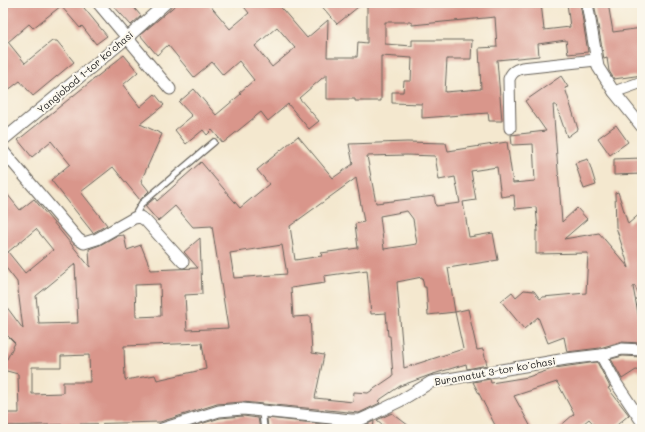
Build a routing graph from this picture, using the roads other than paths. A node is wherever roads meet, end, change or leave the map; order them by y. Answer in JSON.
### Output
{"nodes":[{"id":1,"x":98,"y":3,"type":"edge"},
{"id":2,"x":166,"y":3,"type":"edge"},
{"id":3,"x":587,"y":3,"type":"edge"},
{"id":4,"x":127,"y":38,"type":"junction"},
{"id":5,"x":596,"y":60,"type":"junction"},
{"id":6,"x":642,"y":82,"type":"edge"},
{"id":7,"x":170,"y":89,"type":"dead end"},
{"id":8,"x":614,"y":92,"type":"junction"},
{"id":9,"x":642,"y":127,"type":"edge"},
{"id":10,"x":510,"y":128,"type":"dead end"},
{"id":11,"x":3,"y":140,"type":"edge"},
{"id":12,"x":214,"y":142,"type":"dead end"},
{"id":13,"x":3,"y":151,"type":"edge"},
{"id":14,"x":134,"y":218,"type":"junction"},
{"id":15,"x":183,"y":262,"type":"dead end"},
{"id":16,"x":642,"y":350,"type":"edge"},
{"id":17,"x":601,"y":355,"type":"junction"},
{"id":18,"x":262,"y":410,"type":"junction"},
{"id":19,"x":642,"y":422,"type":"edge"},
{"id":20,"x":162,"y":429,"type":"edge"},
{"id":21,"x":264,"y":429,"type":"edge"}],
"edges":[{"from":1,"to":4,"type":"street"},
{"from":2,"to":4,"type":"street","name":"Yangiobod 1-tor koʼchasi"},
{"from":3,"to":5,"type":"street"},
{"from":4,"to":7,"type":"street"},
{"from":4,"to":11,"type":"street","name":"Yangiobod 1-tor koʼchasi"},
{"from":5,"to":8,"type":"street"},
{"from":5,"to":10,"type":"street"},
{"from":6,"to":8,"type":"street"},
{"from":8,"to":9,"type":"street"},
{"from":12,"to":14,"type":"lane"},
{"from":13,"to":14,"type":"street"},
{"from":14,"to":15,"type":"street"},
{"from":16,"to":17,"type":"street","name":"Buramatut 3-tor koʼchasi"},
{"from":17,"to":18,"type":"street","name":"Buramatut 3-tor koʼchasi"},
{"from":17,"to":19,"type":"street"},
{"from":18,"to":20,"type":"street","name":"Buramatut 3-tor koʼchasi"},
{"from":18,"to":21,"type":"lane"}]}
